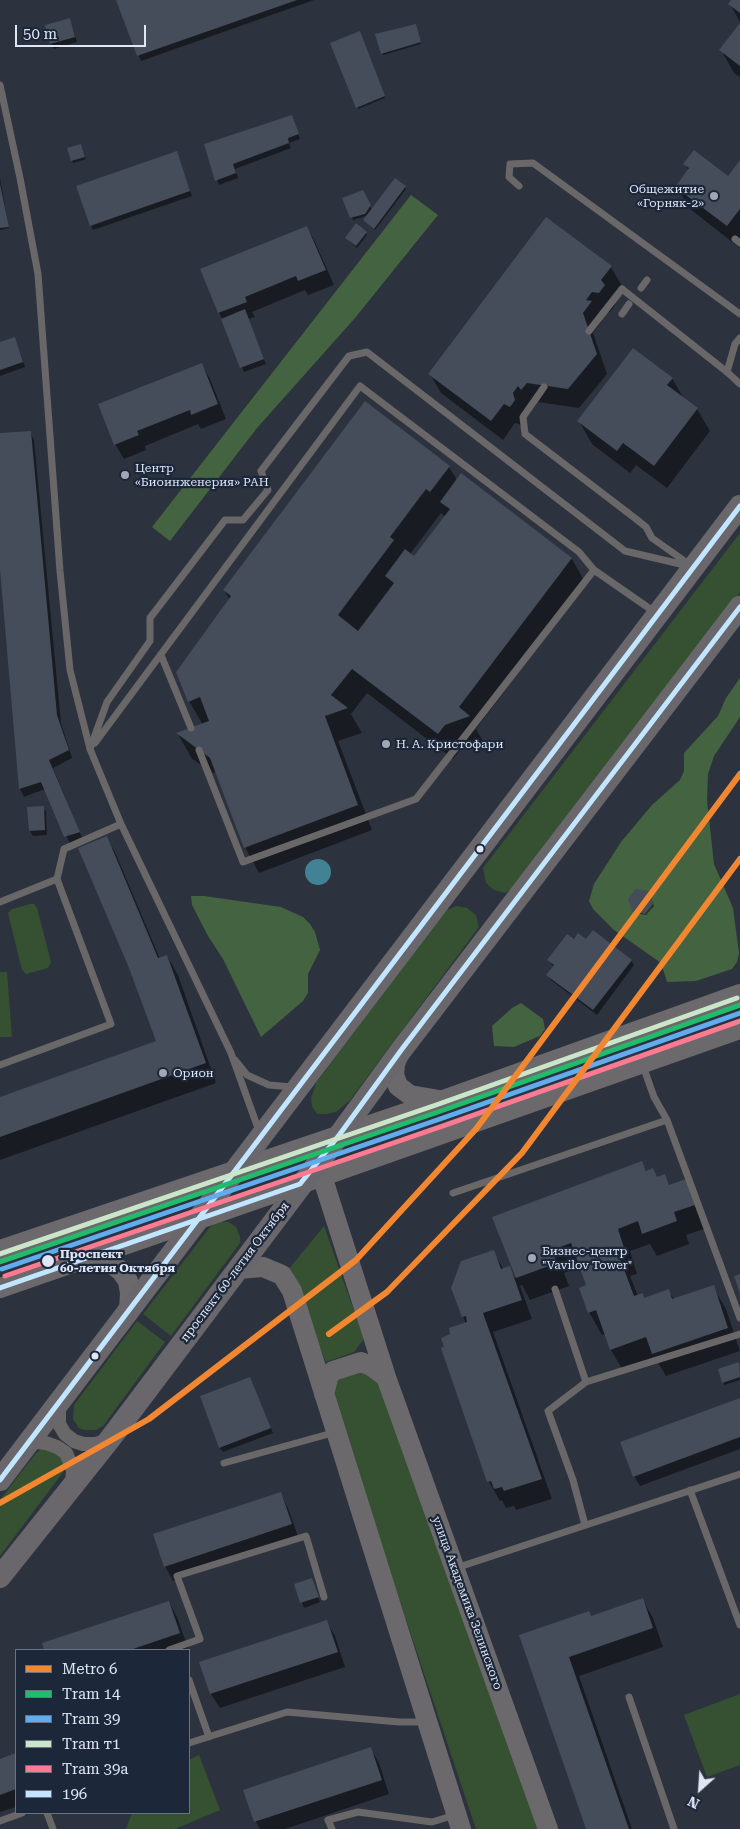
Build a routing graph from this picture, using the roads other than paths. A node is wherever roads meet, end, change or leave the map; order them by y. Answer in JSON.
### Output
{"nodes":[{"id":1,"x":0,"y":85,"type":"edge"},
{"id":2,"x":519,"y":186,"type":"dead end"},
{"id":3,"x":647,"y":280,"type":"dead end"},
{"id":4,"x":641,"y":288,"type":"dead end"},
{"id":5,"x":629,"y":304,"type":"dead end"},
{"id":6,"x":622,"y":314,"type":"dead end"},
{"id":7,"x":740,"y":314,"type":"edge"},
{"id":8,"x":589,"y":331,"type":"dead end"},
{"id":9,"x":740,"y":338,"type":"edge"},
{"id":10,"x":727,"y":372,"type":"junction"},
{"id":11,"x":740,"y":384,"type":"edge"},
{"id":12,"x":544,"y":387,"type":"dead end"},
{"id":13,"x":740,"y":506,"type":"edge"},
{"id":14,"x":693,"y":567,"type":"junction"},
{"id":15,"x":594,"y":570,"type":"junction"},
{"id":16,"x":740,"y":607,"type":"edge"},
{"id":17,"x":657,"y":614,"type":"junction"},
{"id":18,"x":161,"y":655,"type":"junction"},
{"id":19,"x":191,"y":728,"type":"dead end"},
{"id":20,"x":90,"y":749,"type":"junction"},
{"id":21,"x":199,"y":750,"type":"dead end"},
{"id":22,"x":122,"y":824,"type":"junction"},
{"id":23,"x":56,"y":879,"type":"junction"},
{"id":24,"x":0,"y":902,"type":"edge"},
{"id":25,"x":740,"y":994,"type":"edge"},
{"id":26,"x":740,"y":1029,"type":"edge"},
{"id":27,"x":402,"y":1049,"type":"junction"},
{"id":28,"x":231,"y":1053,"type":"junction"},
{"id":29,"x":642,"y":1063,"type":"junction"},
{"id":30,"x":0,"y":1065,"type":"edge"},
{"id":31,"x":297,"y":1088,"type":"junction"},
{"id":32,"x":441,"y":1100,"type":"junction"},
{"id":33,"x":667,"y":1120,"type":"junction"},
{"id":34,"x":340,"y":1134,"type":"junction"},
{"id":35,"x":261,"y":1137,"type":"junction"},
{"id":36,"x":236,"y":1170,"type":"junction"},
{"id":37,"x":322,"y":1176,"type":"junction"},
{"id":38,"x":300,"y":1184,"type":"junction"},
{"id":39,"x":453,"y":1193,"type":"dead end"},
{"id":40,"x":199,"y":1220,"type":"junction"},
{"id":41,"x":0,"y":1250,"type":"edge"},
{"id":42,"x":86,"y":1259,"type":"junction"},
{"id":43,"x":238,"y":1269,"type":"junction"},
{"id":44,"x":0,"y":1288,"type":"edge"},
{"id":45,"x":555,"y":1288,"type":"dead end"},
{"id":46,"x":129,"y":1310,"type":"junction"},
{"id":47,"x":740,"y":1318,"type":"edge"},
{"id":48,"x":740,"y":1334,"type":"edge"},
{"id":49,"x":375,"y":1341,"type":"junction"},
{"id":50,"x":314,"y":1362,"type":"junction"},
{"id":51,"x":386,"y":1377,"type":"junction"},
{"id":52,"x":586,"y":1382,"type":"junction"},
{"id":53,"x":324,"y":1394,"type":"junction"},
{"id":54,"x":59,"y":1400,"type":"junction"},
{"id":55,"x":336,"y":1432,"type":"junction"},
{"id":56,"x":110,"y":1439,"type":"junction"},
{"id":57,"x":24,"y":1448,"type":"junction"},
{"id":58,"x":224,"y":1462,"type":"dead end"},
{"id":59,"x":740,"y":1474,"type":"edge"},
{"id":60,"x":0,"y":1480,"type":"edge"},
{"id":61,"x":72,"y":1486,"type":"junction"},
{"id":62,"x":690,"y":1490,"type":"junction"},
{"id":63,"x":585,"y":1525,"type":"junction"},
{"id":64,"x":455,"y":1568,"type":"junction"},
{"id":65,"x":0,"y":1577,"type":"edge"},
{"id":66,"x":324,"y":1597,"type":"dead end"},
{"id":67,"x":740,"y":1624,"type":"edge"},
{"id":68,"x":177,"y":1649,"type":"edge"},
{"id":69,"x":190,"y":1683,"type":"edge"},
{"id":70,"x":629,"y":1697,"type":"dead end"},
{"id":71,"x":427,"y":1722,"type":"junction"},
{"id":72,"x":209,"y":1737,"type":"junction"},
{"id":73,"x":190,"y":1743,"type":"edge"},
{"id":74,"x":19,"y":1814,"type":"edge"},
{"id":75,"x":47,"y":1814,"type":"edge"},
{"id":76,"x":0,"y":1821,"type":"edge"},
{"id":77,"x":458,"y":1822,"type":"edge"},
{"id":78,"x":53,"y":1829,"type":"edge"},
{"id":79,"x":332,"y":1829,"type":"edge"},
{"id":80,"x":548,"y":1829,"type":"edge"},
{"id":81,"x":674,"y":1829,"type":"edge"}],
"edges":[{"from":1,"to":20,"type":"lane"},
{"from":2,"to":7,"type":"lane"},
{"from":3,"to":4,"type":"lane"},
{"from":5,"to":6,"type":"lane"},
{"from":8,"to":10,"type":"lane","bridge":true},
{"from":9,"to":10,"type":"lane"},
{"from":10,"to":11,"type":"lane"},
{"from":12,"to":14,"type":"lane"},
{"from":13,"to":14,"type":"main road"},
{"from":14,"to":17,"type":"main road"},
{"from":14,"to":20,"type":"lane"},
{"from":15,"to":17,"type":"lane"},
{"from":15,"to":18,"type":"lane"},
{"from":15,"to":21,"type":"lane"},
{"from":16,"to":27,"type":"main road","name":"проспект 60-летия Октября"},
{"from":17,"to":31,"type":"main road"},
{"from":18,"to":19,"type":"lane"},
{"from":18,"to":20,"type":"lane"},
{"from":20,"to":22,"type":"lane"},
{"from":22,"to":23,"type":"lane"},
{"from":22,"to":28,"type":"lane"},
{"from":23,"to":24,"type":"lane"},
{"from":23,"to":30,"type":"lane"},
{"from":25,"to":32,"type":"main road"},
{"from":26,"to":29,"type":"main road"},
{"from":27,"to":32,"type":"main road"},
{"from":27,"to":34,"type":"main road","name":"проспект 60-летия Октября"},
{"from":28,"to":31,"type":"lane"},
{"from":28,"to":35,"type":"lane"},
{"from":29,"to":33,"type":"lane"},
{"from":29,"to":37,"type":"main road"},
{"from":31,"to":35,"type":"main road"},
{"from":32,"to":34,"type":"main road"},
{"from":33,"to":39,"type":"lane"},
{"from":33,"to":47,"type":"lane"},
{"from":34,"to":36,"type":"main road"},
{"from":34,"to":38,"type":"main road","name":"проспект 60-летия Октября"},
{"from":35,"to":36,"type":"main road"},
{"from":36,"to":40,"type":"main road"},
{"from":36,"to":41,"type":"main road"},
{"from":37,"to":38,"type":"main road"},
{"from":37,"to":49,"type":"main road","name":"улица Академика Зелинского"},
{"from":38,"to":40,"type":"main road"},
{"from":38,"to":43,"type":"main road","name":"проспект 60-летия Октября"},
{"from":40,"to":42,"type":"main road"},
{"from":40,"to":46,"type":"main road"},
{"from":42,"to":44,"type":"main road"},
{"from":42,"to":46,"type":"main road"},
{"from":43,"to":50,"type":"main road"},
{"from":43,"to":56,"type":"main road","name":"проспект 60-летия Октября"},
{"from":45,"to":52,"type":"lane"},
{"from":46,"to":54,"type":"main road"},
{"from":48,"to":52,"type":"lane"},
{"from":49,"to":50,"type":"main road"},
{"from":49,"to":51,"type":"main road","name":"улица Академика Зелинского"},
{"from":50,"to":53,"type":"main road"},
{"from":51,"to":53,"type":"main road"},
{"from":51,"to":64,"type":"main road","name":"улица Академика Зелинского"},
{"from":52,"to":63,"type":"lane"},
{"from":53,"to":55,"type":"main road"},
{"from":54,"to":56,"type":"street"},
{"from":54,"to":57,"type":"main road"},
{"from":55,"to":58,"type":"lane"},
{"from":55,"to":71,"type":"main road"},
{"from":56,"to":61,"type":"main road","name":"проспект 60-летия Октября"},
{"from":57,"to":60,"type":"main road"},
{"from":57,"to":61,"type":"street"},
{"from":59,"to":62,"type":"lane"},
{"from":61,"to":65,"type":"main road","name":"проспект 60-летия Октября"},
{"from":62,"to":63,"type":"lane"},
{"from":62,"to":67,"type":"lane"},
{"from":63,"to":64,"type":"lane"},
{"from":64,"to":80,"type":"main road","name":"улица Академика Зелинского"},
{"from":66,"to":68,"type":"lane"},
{"from":69,"to":72,"type":"lane"},
{"from":70,"to":81,"type":"lane"},
{"from":71,"to":72,"type":"lane"},
{"from":71,"to":77,"type":"main road"},
{"from":72,"to":73,"type":"lane"},
{"from":74,"to":76,"type":"lane"},
{"from":75,"to":78,"type":"lane"},
{"from":77,"to":79,"type":"lane"}]}
